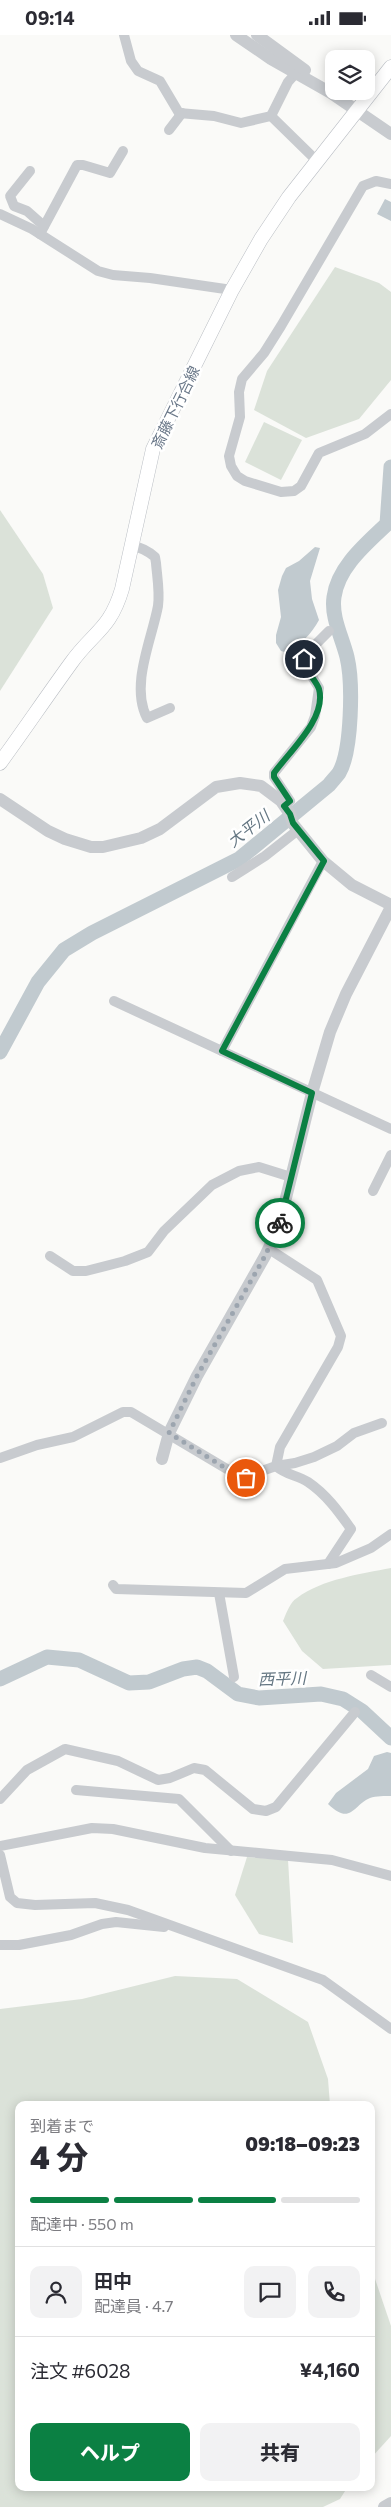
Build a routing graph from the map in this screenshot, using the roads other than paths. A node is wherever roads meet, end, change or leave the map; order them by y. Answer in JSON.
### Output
{"nodes":[{"id":1,"x":124,"y":35,"type":"edge"},
{"id":2,"x":236,"y":35,"type":"edge"},
{"id":3,"x":257,"y":35,"type":"edge"},
{"id":4,"x":391,"y":67,"type":"edge"},
{"id":5,"x":296,"y":73,"type":"junction"},
{"id":6,"x":325,"y":88,"type":"edge"},
{"id":7,"x":325,"y":90,"type":"edge"},
{"id":8,"x":342,"y":100,"type":"edge"},
{"id":9,"x":358,"y":111,"type":"junction"},
{"id":10,"x":182,"y":113,"type":"junction"},
{"id":11,"x":271,"y":116,"type":"junction"},
{"id":12,"x":169,"y":130,"type":"dead end"},
{"id":13,"x":391,"y":133,"type":"edge"},
{"id":14,"x":123,"y":151,"type":"dead end"},
{"id":15,"x":317,"y":161,"type":"junction"},
{"id":16,"x":30,"y":171,"type":"dead end"},
{"id":17,"x":391,"y":184,"type":"edge"},
{"id":18,"x":0,"y":214,"type":"edge"},
{"id":19,"x":42,"y":230,"type":"junction"},
{"id":20,"x":232,"y":290,"type":"junction"},
{"id":21,"x":391,"y":414,"type":"edge"},
{"id":22,"x":130,"y":545,"type":"junction"},
{"id":23,"x":329,"y":631,"type":"dead end"},
{"id":24,"x":170,"y":708,"type":"dead end"},
{"id":25,"x":0,"y":763,"type":"edge"},
{"id":26,"x":0,"y":799,"type":"edge"},
{"id":27,"x":291,"y":818,"type":"junction"},
{"id":28,"x":324,"y":861,"type":"junction"},
{"id":29,"x":232,"y":877,"type":"dead end"},
{"id":30,"x":391,"y":906,"type":"edge"},
{"id":31,"x":114,"y":1001,"type":"dead end"},
{"id":32,"x":222,"y":1051,"type":"junction"},
{"id":33,"x":312,"y":1093,"type":"junction"},
{"id":34,"x":391,"y":1129,"type":"edge"},
{"id":35,"x":391,"y":1155,"type":"edge"},
{"id":36,"x":291,"y":1177,"type":"junction"},
{"id":37,"x":373,"y":1191,"type":"dead end"},
{"id":38,"x":269,"y":1249,"type":"junction"},
{"id":39,"x":50,"y":1256,"type":"dead end"},
{"id":40,"x":382,"y":1423,"type":"dead end"},
{"id":41,"x":169,"y":1433,"type":"junction"},
{"id":42,"x":0,"y":1458,"type":"edge"},
{"id":43,"x":162,"y":1459,"type":"dead end"},
{"id":44,"x":276,"y":1465,"type":"junction"},
{"id":45,"x":391,"y":1534,"type":"edge"},
{"id":46,"x":328,"y":1564,"type":"junction"},
{"id":47,"x":113,"y":1585,"type":"dead end"},
{"id":48,"x":219,"y":1593,"type":"junction"},
{"id":49,"x":371,"y":1675,"type":"dead end"},
{"id":50,"x":234,"y":1677,"type":"dead end"},
{"id":51,"x":391,"y":1687,"type":"edge"},
{"id":52,"x":355,"y":1712,"type":"dead end"},
{"id":53,"x":76,"y":1790,"type":"dead end"},
{"id":54,"x":0,"y":1799,"type":"edge"},
{"id":55,"x":0,"y":1846,"type":"edge"},
{"id":56,"x":231,"y":1851,"type":"junction"},
{"id":57,"x":0,"y":1855,"type":"edge"},
{"id":58,"x":391,"y":1877,"type":"edge"},
{"id":59,"x":177,"y":1929,"type":"junction"},
{"id":60,"x":0,"y":1945,"type":"edge"},
{"id":61,"x":391,"y":2029,"type":"edge"},
{"id":62,"x":391,"y":2503,"type":"edge"},
{"id":63,"x":384,"y":2507,"type":"edge"}],
"edges":[{"from":1,"to":10,"type":"street"},
{"from":2,"to":5,"type":"street"},
{"from":3,"to":6,"type":"street"},
{"from":4,"to":9,"type":"main road","name":"斎藤下行合線"},
{"from":5,"to":7,"type":"street"},
{"from":5,"to":11,"type":"street"},
{"from":8,"to":9,"type":"street"},
{"from":9,"to":13,"type":"street"},
{"from":9,"to":15,"type":"main road","name":"斎藤下行合線"},
{"from":10,"to":11,"type":"street"},
{"from":10,"to":12,"type":"street"},
{"from":11,"to":15,"type":"street"},
{"from":14,"to":19,"type":"street"},
{"from":15,"to":20,"type":"main road","name":"斎藤下行合線"},
{"from":16,"to":19,"type":"street"},
{"from":17,"to":21,"type":"street"},
{"from":18,"to":19,"type":"street"},
{"from":19,"to":20,"type":"street"},
{"from":20,"to":22,"type":"main road","name":"斎藤下行合線"},
{"from":22,"to":24,"type":"street"},
{"from":22,"to":25,"type":"main road","name":"斎藤下行合線"},
{"from":23,"to":27,"type":"street"},
{"from":26,"to":27,"type":"street"},
{"from":27,"to":28,"type":"street"},
{"from":27,"to":29,"type":"street"},
{"from":28,"to":30,"type":"street"},
{"from":28,"to":32,"type":"street"},
{"from":30,"to":33,"type":"street"},
{"from":31,"to":32,"type":"street"},
{"from":32,"to":33,"type":"street"},
{"from":33,"to":34,"type":"street"},
{"from":33,"to":36,"type":"street"},
{"from":35,"to":37,"type":"street"},
{"from":36,"to":38,"type":"street"},
{"from":36,"to":39,"type":"street"},
{"from":38,"to":41,"type":"street"},
{"from":38,"to":44,"type":"street"},
{"from":40,"to":44,"type":"street"},
{"from":41,"to":42,"type":"street"},
{"from":41,"to":43,"type":"street"},
{"from":41,"to":44,"type":"street"},
{"from":44,"to":46,"type":"street"},
{"from":45,"to":46,"type":"street"},
{"from":46,"to":48,"type":"street"},
{"from":47,"to":48,"type":"street"},
{"from":48,"to":50,"type":"street"},
{"from":49,"to":51,"type":"street"},
{"from":52,"to":54,"type":"street"},
{"from":53,"to":56,"type":"street"},
{"from":55,"to":56,"type":"street"},
{"from":56,"to":58,"type":"street"},
{"from":57,"to":59,"type":"street"},
{"from":59,"to":60,"type":"street"},
{"from":59,"to":61,"type":"street"},
{"from":62,"to":63,"type":"street"}]}
